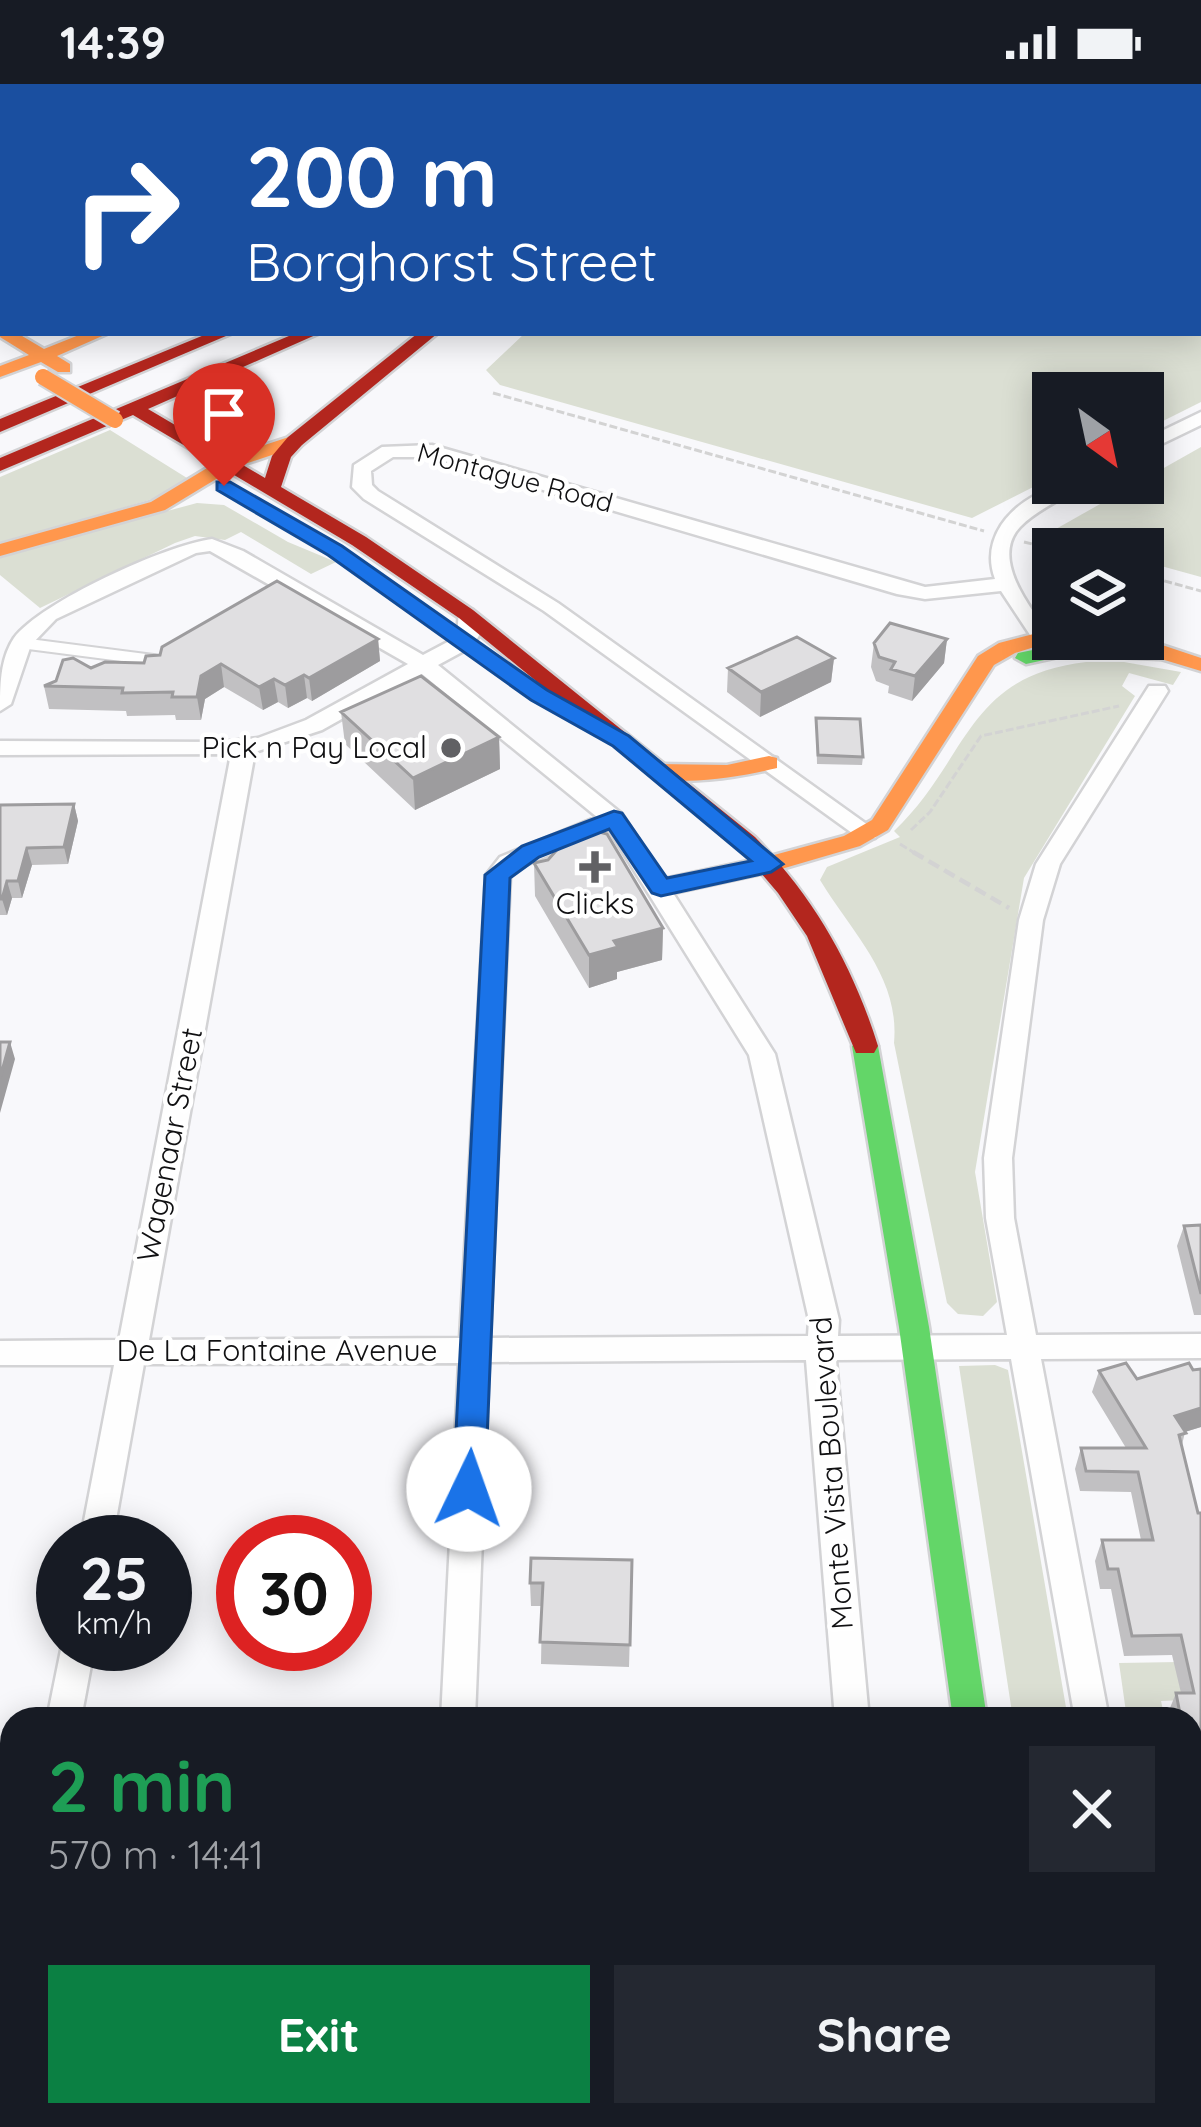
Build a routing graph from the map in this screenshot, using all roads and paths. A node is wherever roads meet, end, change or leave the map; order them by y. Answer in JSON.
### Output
{"nodes":[{"id":1,"x":87,"y":336,"type":"edge"},
{"id":2,"x":217,"y":336,"type":"edge"},
{"id":3,"x":304,"y":336,"type":"edge"},
{"id":4,"x":425,"y":336,"type":"edge"},
{"id":5,"x":19,"y":352,"type":"edge"},
{"id":6,"x":493,"y":393,"type":"dead end"},
{"id":7,"x":1201,"y":418,"type":"edge"},
{"id":8,"x":0,"y":426,"type":"edge"},
{"id":9,"x":1164,"y":437,"type":"edge"},
{"id":10,"x":295,"y":441,"type":"junction"},
{"id":11,"x":0,"y":465,"type":"edge"},
{"id":12,"x":217,"y":469,"type":"junction"},
{"id":13,"x":271,"y":489,"type":"junction"},
{"id":14,"x":1033,"y":504,"type":"edge"},
{"id":15,"x":987,"y":532,"type":"dead end"},
{"id":16,"x":1016,"y":540,"type":"dead end"},
{"id":17,"x":1032,"y":544,"type":"edge"},
{"id":18,"x":0,"y":550,"type":"edge"},
{"id":19,"x":1164,"y":580,"type":"edge"},
{"id":20,"x":1006,"y":584,"type":"junction"},
{"id":21,"x":1201,"y":591,"type":"edge"},
{"id":22,"x":1032,"y":618,"type":"edge"},
{"id":23,"x":466,"y":628,"type":"junction"},
{"id":24,"x":21,"y":643,"type":"junction"},
{"id":25,"x":1032,"y":651,"type":"edge"},
{"id":26,"x":1164,"y":654,"type":"edge"},
{"id":27,"x":153,"y":660,"type":"edge"},
{"id":28,"x":423,"y":664,"type":"junction"},
{"id":29,"x":1201,"y":665,"type":"edge"},
{"id":30,"x":1157,"y":691,"type":"dead end"},
{"id":31,"x":0,"y":704,"type":"edge"},
{"id":32,"x":1128,"y":704,"type":"dead end"},
{"id":33,"x":0,"y":748,"type":"edge"},
{"id":34,"x":244,"y":748,"type":"junction"},
{"id":35,"x":769,"y":763,"type":"junction"},
{"id":36,"x":657,"y":771,"type":"junction"},
{"id":37,"x":614,"y":819,"type":"junction"},
{"id":38,"x":868,"y":833,"type":"junction"},
{"id":39,"x":771,"y":864,"type":"junction"},
{"id":40,"x":661,"y":888,"type":"junction"},
{"id":41,"x":1016,"y":913,"type":"dead end"},
{"id":42,"x":823,"y":1345,"type":"junction"},
{"id":43,"x":919,"y":1346,"type":"junction"},
{"id":44,"x":1024,"y":1346,"type":"junction"},
{"id":45,"x":1201,"y":1346,"type":"edge"},
{"id":46,"x":475,"y":1350,"type":"junction"},
{"id":47,"x":131,"y":1351,"type":"junction"},
{"id":48,"x":0,"y":1353,"type":"edge"},
{"id":49,"x":101,"y":1515,"type":"edge"},
{"id":50,"x":72,"y":1671,"type":"edge"},
{"id":51,"x":66,"y":1707,"type":"edge"},
{"id":52,"x":459,"y":1707,"type":"edge"},
{"id":53,"x":851,"y":1707,"type":"edge"},
{"id":54,"x":968,"y":1707,"type":"edge"},
{"id":55,"x":1090,"y":1707,"type":"edge"}],
"edges":[{"from":1,"to":5,"type":"main road"},
{"from":2,"to":8,"type":"main road"},
{"from":3,"to":11,"type":"main road"},
{"from":4,"to":10,"type":"main road"},
{"from":5,"to":12,"type":"main road"},
{"from":6,"to":15,"type":"path"},
{"from":7,"to":9,"type":"street"},
{"from":10,"to":12,"type":"main road"},
{"from":10,"to":13,"type":"main road"},
{"from":12,"to":13,"type":"main road"},
{"from":12,"to":18,"type":"main road"},
{"from":12,"to":23,"type":"main road"},
{"from":13,"to":23,"type":"main road"},
{"from":14,"to":20,"type":"street"},
{"from":16,"to":17,"type":"path"},
{"from":19,"to":21,"type":"path"},
{"from":20,"to":22,"type":"street"},
{"from":20,"to":35,"type":"street","name":"Montague Road"},
{"from":23,"to":28,"type":"street"},
{"from":23,"to":36,"type":"main road"},
{"from":24,"to":27,"type":"lane"},
{"from":24,"to":28,"type":"street","name":"Monte Vista Boulevard"},
{"from":24,"to":31,"type":"street"},
{"from":25,"to":38,"type":"main road"},
{"from":26,"to":29,"type":"main road"},
{"from":28,"to":34,"type":"street"},
{"from":28,"to":37,"type":"street","name":"Monte Vista Boulevard"},
{"from":30,"to":44,"type":"street"},
{"from":32,"to":41,"type":"path"},
{"from":33,"to":34,"type":"street"},
{"from":34,"to":47,"type":"street","name":"Wagenaar Street"},
{"from":35,"to":36,"type":"main road"},
{"from":35,"to":38,"type":"street","name":"Montague Road"},
{"from":36,"to":39,"type":"main road"},
{"from":37,"to":40,"type":"street","name":"Monte Vista Boulevard"},
{"from":37,"to":46,"type":"street"},
{"from":38,"to":39,"type":"main road"},
{"from":39,"to":40,"type":"street"},
{"from":39,"to":43,"type":"main road"},
{"from":40,"to":42,"type":"street","name":"Monte Vista Boulevard"},
{"from":42,"to":43,"type":"street","name":"De La Fontaine Avenue"},
{"from":42,"to":46,"type":"street","name":"De La Fontaine Avenue"},
{"from":42,"to":53,"type":"street","name":"Monte Vista Boulevard"},
{"from":43,"to":44,"type":"street","name":"De La Fontaine Avenue"},
{"from":43,"to":54,"type":"main road"},
{"from":44,"to":45,"type":"street","name":"De La Fontaine Avenue"},
{"from":44,"to":55,"type":"street"},
{"from":46,"to":47,"type":"street","name":"De La Fontaine Avenue"},
{"from":46,"to":52,"type":"street"},
{"from":47,"to":48,"type":"street","name":"De La Fontaine Avenue"},
{"from":47,"to":49,"type":"street","name":"Wagenaar Street"},
{"from":50,"to":51,"type":"street"}]}
